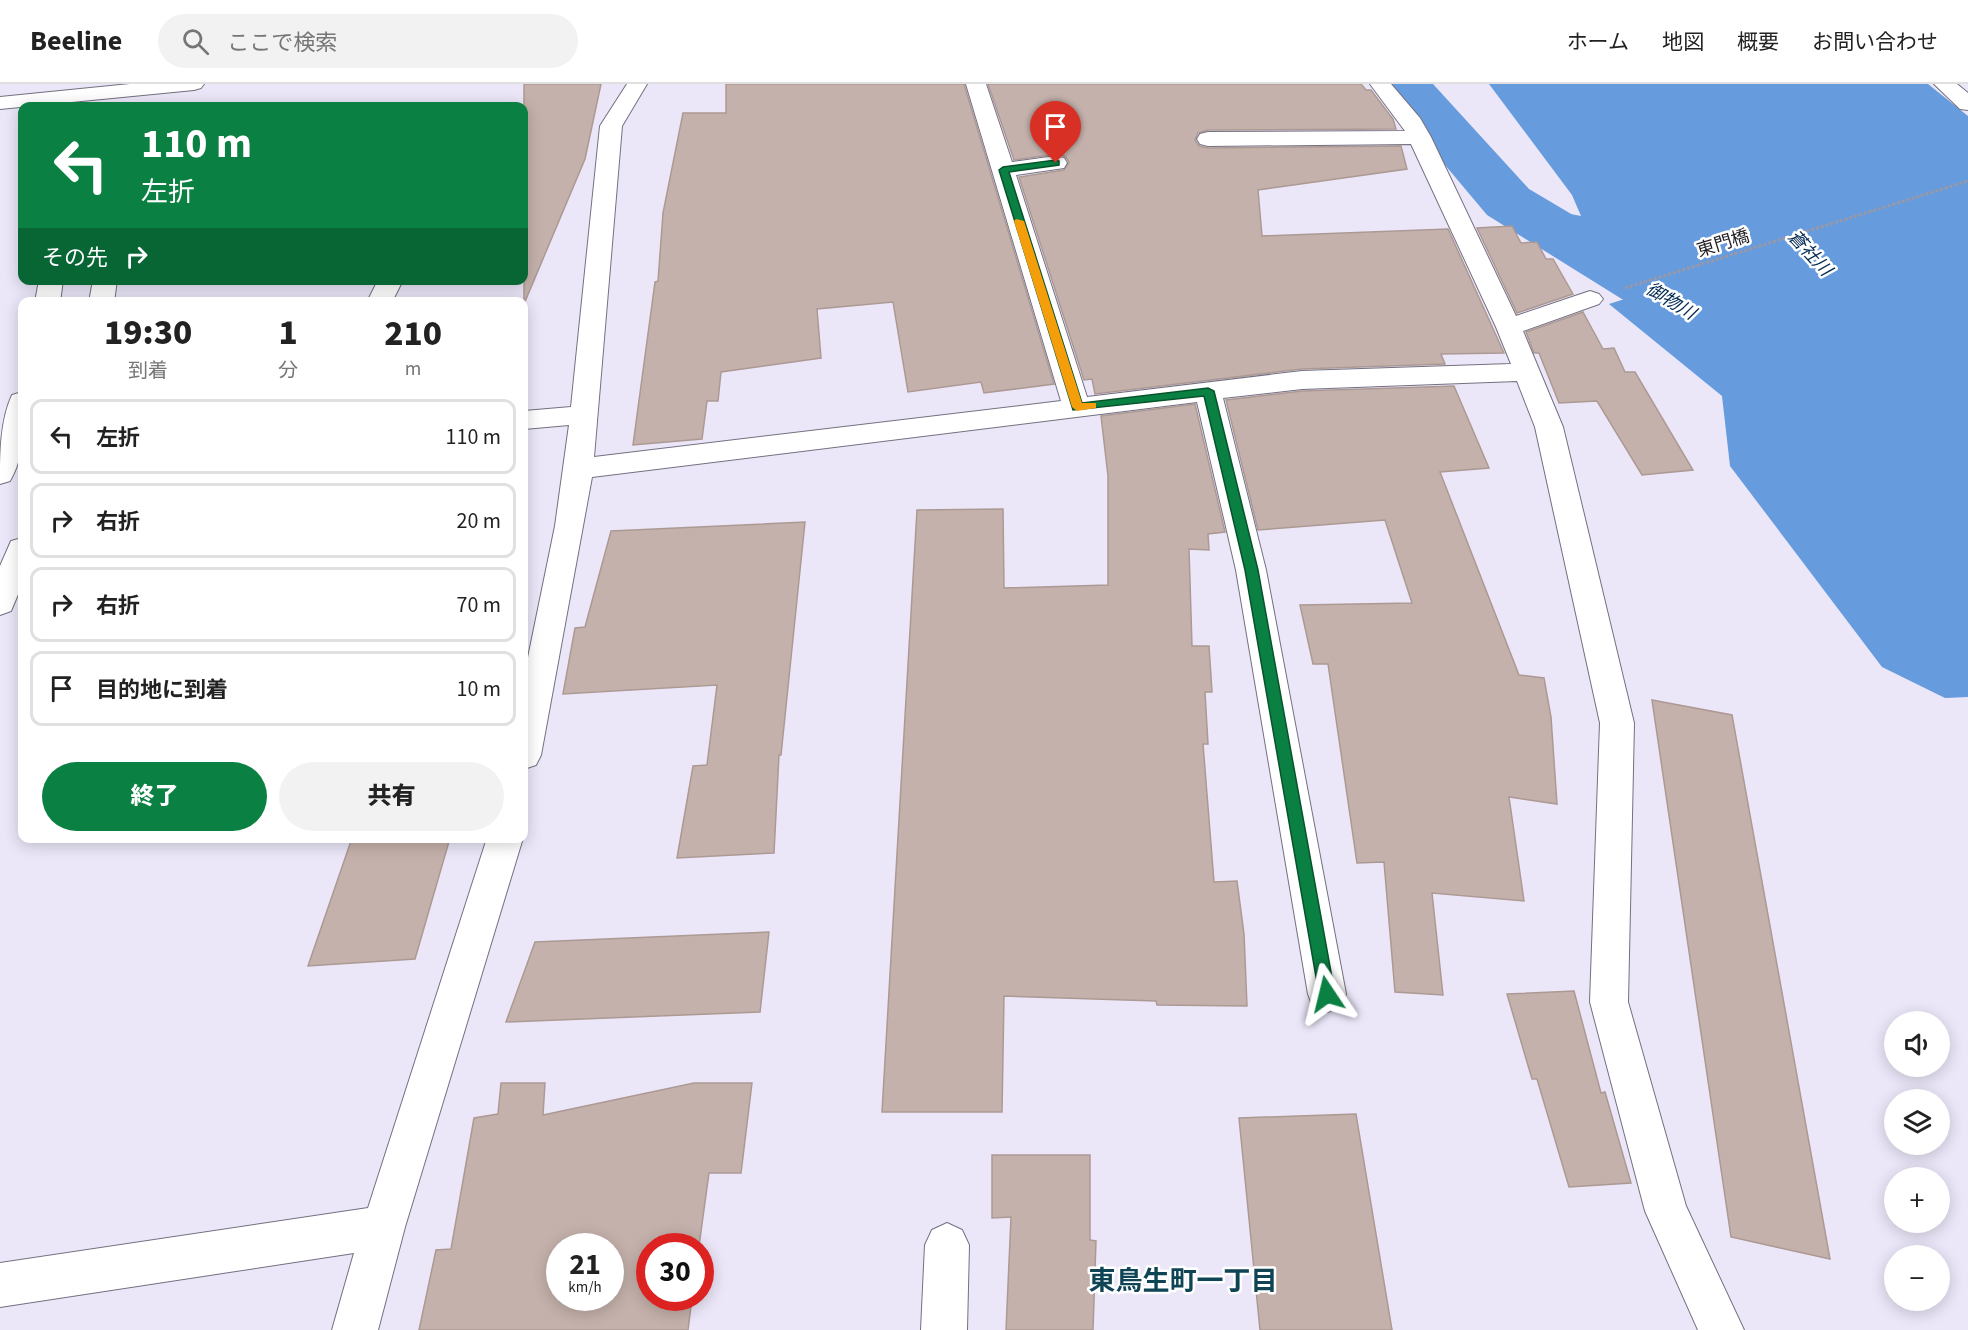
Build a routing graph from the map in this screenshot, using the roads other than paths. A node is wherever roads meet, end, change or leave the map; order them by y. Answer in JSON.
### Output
{"nodes":[{"id":1,"x":194,"y":84,"type":"edge"},
{"id":2,"x":637,"y":84,"type":"edge"},
{"id":3,"x":976,"y":84,"type":"edge"},
{"id":4,"x":1380,"y":84,"type":"edge"},
{"id":5,"x":1944,"y":84,"type":"edge"},
{"id":6,"x":120,"y":94,"type":"edge"},
{"id":7,"x":77,"y":96,"type":"edge"},
{"id":8,"x":0,"y":103,"type":"edge"},
{"id":9,"x":1968,"y":104,"type":"edge"},
{"id":10,"x":1420,"y":137,"type":"junction"},
{"id":11,"x":1208,"y":139,"type":"dead end"},
{"id":12,"x":1056,"y":163,"type":"dead end"},
{"id":13,"x":1003,"y":170,"type":"junction"},
{"id":14,"x":1590,"y":299,"type":"road end"},
{"id":15,"x":1509,"y":327,"type":"junction"},
{"id":16,"x":1525,"y":372,"type":"junction"},
{"id":17,"x":1208,"y":391,"type":"junction"},
{"id":18,"x":1077,"y":407,"type":"junction"},
{"id":19,"x":585,"y":415,"type":"junction"},
{"id":20,"x":18,"y":418,"type":"edge"},
{"id":21,"x":528,"y":420,"type":"edge"},
{"id":22,"x":7,"y":465,"type":"edge"},
{"id":23,"x":579,"y":469,"type":"junction"},
{"id":24,"x":18,"y":559,"type":"edge"},
{"id":25,"x":0,"y":603,"type":"edge"},
{"id":26,"x":528,"y":735,"type":"edge"},
{"id":27,"x":503,"y":843,"type":"edge"},
{"id":28,"x":1327,"y":994,"type":"dead end"},
{"id":29,"x":383,"y":1227,"type":"junction"},
{"id":30,"x":947,"y":1245,"type":"dead end"},
{"id":31,"x":0,"y":1285,"type":"edge"},
{"id":32,"x":355,"y":1330,"type":"edge"},
{"id":33,"x":944,"y":1330,"type":"edge"},
{"id":34,"x":1721,"y":1330,"type":"edge"}],
"edges":[{"from":1,"to":6,"type":"street"},
{"from":2,"to":19,"type":"street"},
{"from":3,"to":13,"type":"street"},
{"from":4,"to":10,"type":"street"},
{"from":5,"to":9,"type":"street"},
{"from":6,"to":7,"type":"street"},
{"from":7,"to":8,"type":"street"},
{"from":10,"to":11,"type":"street"},
{"from":10,"to":15,"type":"street"},
{"from":12,"to":13,"type":"street"},
{"from":13,"to":18,"type":"street"},
{"from":14,"to":15,"type":"street"},
{"from":15,"to":16,"type":"street"},
{"from":16,"to":17,"type":"street"},
{"from":16,"to":34,"type":"street"},
{"from":17,"to":18,"type":"street"},
{"from":17,"to":28,"type":"street"},
{"from":18,"to":23,"type":"street"},
{"from":19,"to":21,"type":"street"},
{"from":19,"to":23,"type":"street"},
{"from":20,"to":22,"type":"street"},
{"from":23,"to":26,"type":"street"},
{"from":24,"to":25,"type":"street"},
{"from":27,"to":29,"type":"street"},
{"from":29,"to":31,"type":"street"},
{"from":29,"to":32,"type":"street"},
{"from":30,"to":33,"type":"street"}]}
